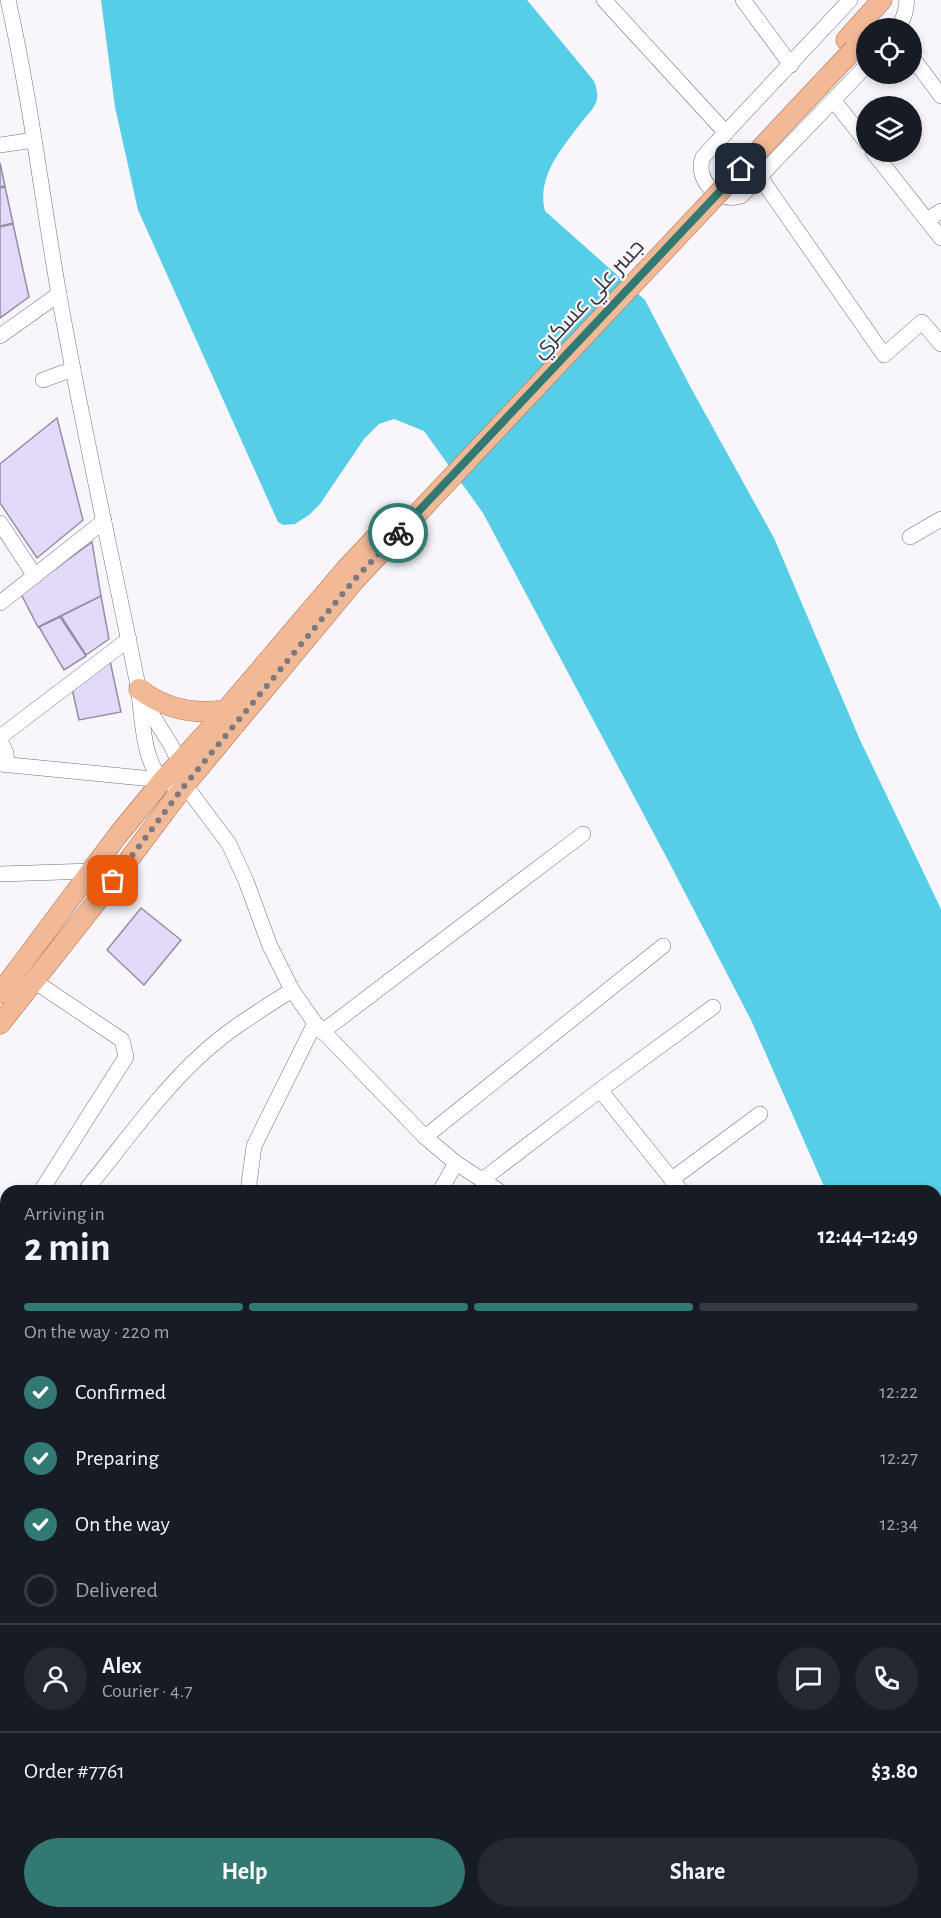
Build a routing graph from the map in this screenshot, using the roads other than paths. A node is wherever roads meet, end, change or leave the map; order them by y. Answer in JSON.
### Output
{"nodes":[{"id":1,"x":8,"y":0,"type":"edge"},
{"id":2,"x":604,"y":0,"type":"edge"},
{"id":3,"x":743,"y":0,"type":"edge"},
{"id":4,"x":882,"y":0,"type":"edge"},
{"id":5,"x":898,"y":0,"type":"edge"},
{"id":6,"x":907,"y":0,"type":"edge"},
{"id":7,"x":842,"y":3,"type":"edge"},
{"id":8,"x":871,"y":18,"type":"edge"},
{"id":9,"x":881,"y":18,"type":"edge"},
{"id":10,"x":903,"y":18,"type":"edge"},
{"id":11,"x":6,"y":19,"type":"edge"},
{"id":12,"x":856,"y":41,"type":"edge"},
{"id":13,"x":791,"y":65,"type":"junction"},
{"id":14,"x":922,"y":70,"type":"edge"},
{"id":15,"x":856,"y":77,"type":"edge"},
{"id":16,"x":941,"y":96,"type":"edge"},
{"id":17,"x":834,"y":101,"type":"junction"},
{"id":18,"x":856,"y":129,"type":"edge"},
{"id":19,"x":726,"y":133,"type":"junction"},
{"id":20,"x":34,"y":140,"type":"junction"},
{"id":21,"x":0,"y":145,"type":"edge"},
{"id":22,"x":881,"y":162,"type":"edge"},
{"id":23,"x":760,"y":177,"type":"junction"},
{"id":24,"x":941,"y":211,"type":"edge"},
{"id":25,"x":927,"y":220,"type":"junction"},
{"id":26,"x":941,"y":238,"type":"edge"},
{"id":27,"x":59,"y":294,"type":"junction"},
{"id":28,"x":0,"y":336,"type":"edge"},
{"id":29,"x":941,"y":344,"type":"edge"},
{"id":30,"x":73,"y":369,"type":"junction"},
{"id":31,"x":43,"y":380,"type":"dead end"},
{"id":32,"x":941,"y":519,"type":"edge"},
{"id":33,"x":104,"y":521,"type":"junction"},
{"id":34,"x":0,"y":524,"type":"edge"},
{"id":35,"x":910,"y":537,"type":"dead end"},
{"id":36,"x":350,"y":574,"type":"junction"},
{"id":37,"x":35,"y":576,"type":"junction"},
{"id":38,"x":0,"y":603,"type":"edge"},
{"id":39,"x":129,"y":639,"type":"junction"},
{"id":40,"x":139,"y":693,"type":"junction"},
{"id":41,"x":225,"y":710,"type":"junction"},
{"id":42,"x":0,"y":739,"type":"edge"},
{"id":43,"x":179,"y":763,"type":"junction"},
{"id":44,"x":3,"y":764,"type":"edge"},
{"id":45,"x":163,"y":780,"type":"junction"},
{"id":46,"x":185,"y":785,"type":"junction"},
{"id":47,"x":583,"y":834,"type":"dead end"},
{"id":48,"x":118,"y":835,"type":"junction"},
{"id":49,"x":136,"y":850,"type":"junction"},
{"id":50,"x":92,"y":871,"type":"junction"},
{"id":51,"x":0,"y":874,"type":"edge"},
{"id":52,"x":663,"y":946,"type":"dead end"},
{"id":53,"x":34,"y":981,"type":"junction"},
{"id":54,"x":292,"y":990,"type":"junction"},
{"id":55,"x":0,"y":993,"type":"edge"},
{"id":56,"x":713,"y":1007,"type":"dead end"},
{"id":57,"x":0,"y":1024,"type":"edge"},
{"id":58,"x":318,"y":1027,"type":"junction"},
{"id":59,"x":600,"y":1090,"type":"junction"},
{"id":60,"x":760,"y":1114,"type":"dead end"},
{"id":61,"x":425,"y":1137,"type":"junction"},
{"id":62,"x":456,"y":1163,"type":"junction"},
{"id":63,"x":482,"y":1180,"type":"junction"},
{"id":64,"x":45,"y":1185,"type":"edge"},
{"id":65,"x":90,"y":1185,"type":"edge"},
{"id":66,"x":249,"y":1185,"type":"edge"},
{"id":67,"x":443,"y":1185,"type":"edge"},
{"id":68,"x":490,"y":1185,"type":"edge"},
{"id":69,"x":676,"y":1185,"type":"edge"}],
"edges":[{"from":1,"to":11,"type":"street"},
{"from":2,"to":19,"type":"street"},
{"from":3,"to":13,"type":"street"},
{"from":4,"to":8,"type":"main road","name":"جسر علي عسكري"},
{"from":5,"to":9,"type":"main road"},
{"from":6,"to":10,"type":"street"},
{"from":7,"to":13,"type":"street"},
{"from":11,"to":20,"type":"street"},
{"from":12,"to":36,"type":"main road","name":"جسر علي عسكري","bridge":true},
{"from":13,"to":19,"type":"street"},
{"from":14,"to":16,"type":"street"},
{"from":15,"to":17,"type":"street"},
{"from":17,"to":18,"type":"street"},
{"from":17,"to":23,"type":"street"},
{"from":19,"to":23,"type":"street"},
{"from":20,"to":21,"type":"street"},
{"from":20,"to":27,"type":"street"},
{"from":22,"to":25,"type":"street"},
{"from":23,"to":29,"type":"street"},
{"from":24,"to":25,"type":"street"},
{"from":25,"to":26,"type":"street"},
{"from":27,"to":28,"type":"street"},
{"from":27,"to":30,"type":"street"},
{"from":30,"to":31,"type":"street"},
{"from":30,"to":33,"type":"street"},
{"from":32,"to":35,"type":"street"},
{"from":33,"to":37,"type":"street"},
{"from":33,"to":39,"type":"street"},
{"from":34,"to":37,"type":"street"},
{"from":36,"to":41,"type":"main road"},
{"from":36,"to":46,"type":"main road"},
{"from":37,"to":38,"type":"street"},
{"from":39,"to":40,"type":"street"},
{"from":39,"to":42,"type":"street"},
{"from":40,"to":41,"type":"main road"},
{"from":40,"to":43,"type":"street"},
{"from":40,"to":45,"type":"street"},
{"from":41,"to":43,"type":"main road"},
{"from":42,"to":44,"type":"street"},
{"from":43,"to":45,"type":"main road"},
{"from":43,"to":46,"type":"street"},
{"from":44,"to":45,"type":"street"},
{"from":45,"to":46,"type":"street"},
{"from":45,"to":48,"type":"main road"},
{"from":46,"to":49,"type":"main road"},
{"from":46,"to":54,"type":"street"},
{"from":47,"to":58,"type":"street"},
{"from":48,"to":49,"type":"main road"},
{"from":48,"to":50,"type":"main road"},
{"from":49,"to":53,"type":"main road"},
{"from":50,"to":51,"type":"street"},
{"from":50,"to":55,"type":"main road"},
{"from":52,"to":61,"type":"street"},
{"from":53,"to":57,"type":"main road"},
{"from":53,"to":64,"type":"street"},
{"from":54,"to":58,"type":"street"},
{"from":54,"to":65,"type":"street"},
{"from":56,"to":59,"type":"street"},
{"from":58,"to":61,"type":"street"},
{"from":58,"to":66,"type":"street"},
{"from":59,"to":63,"type":"street"},
{"from":59,"to":69,"type":"street"},
{"from":60,"to":69,"type":"street"},
{"from":61,"to":62,"type":"street"},
{"from":62,"to":63,"type":"street"},
{"from":62,"to":67,"type":"street"},
{"from":63,"to":68,"type":"street"}]}
